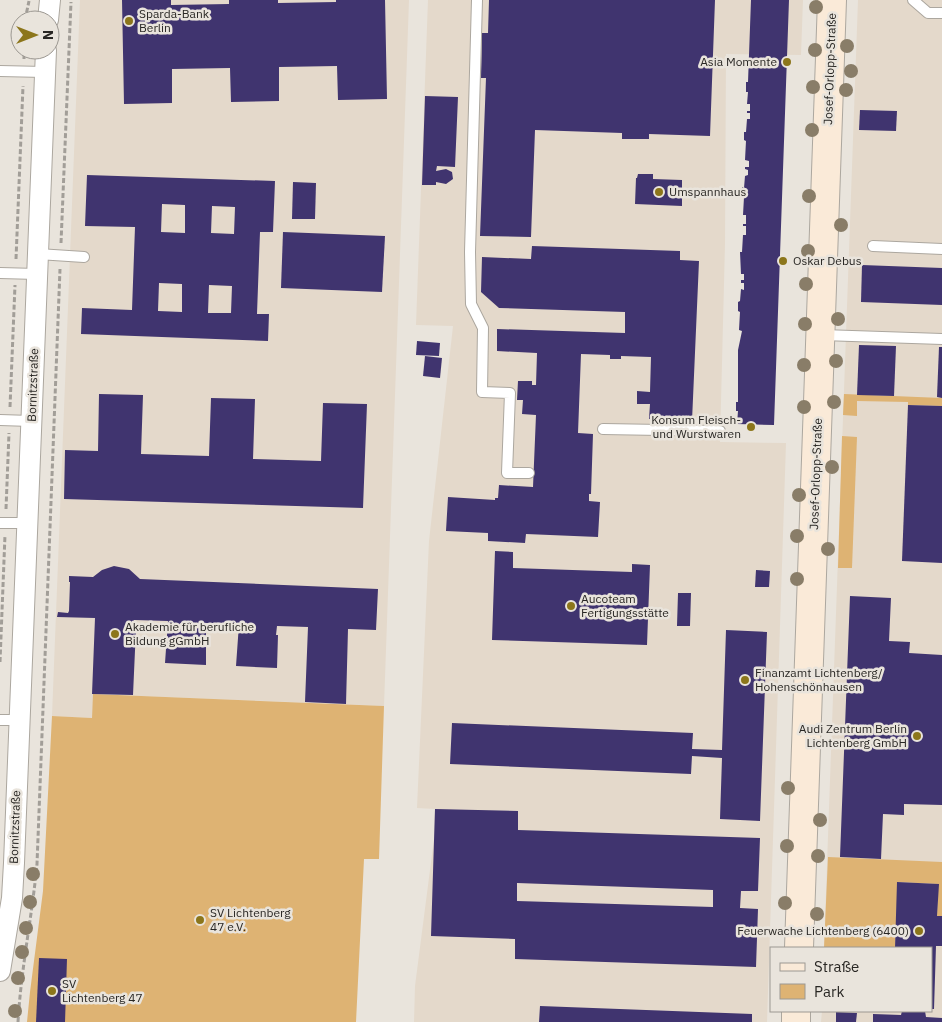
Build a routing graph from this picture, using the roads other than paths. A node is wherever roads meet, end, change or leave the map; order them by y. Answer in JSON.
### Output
{"nodes":[{"id":1,"x":477,"y":0,"type":"edge"},
{"id":2,"x":832,"y":0,"type":"edge"},
{"id":3,"x":912,"y":0,"type":"edge"},
{"id":4,"x":942,"y":13,"type":"edge"},
{"id":5,"x":45,"y":60,"type":"edge"},
{"id":6,"x":0,"y":71,"type":"edge"},
{"id":7,"x":44,"y":72,"type":"junction"},
{"id":8,"x":873,"y":246,"type":"dead end"},
{"id":9,"x":942,"y":249,"type":"edge"},
{"id":10,"x":84,"y":257,"type":"dead end"},
{"id":11,"x":38,"y":264,"type":"junction"},
{"id":12,"x":0,"y":273,"type":"edge"},
{"id":13,"x":820,"y":334,"type":"junction"},
{"id":14,"x":942,"y":338,"type":"edge"},
{"id":15,"x":5,"y":420,"type":"edge"},
{"id":16,"x":31,"y":421,"type":"junction"},
{"id":17,"x":603,"y":429,"type":"dead end"},
{"id":18,"x":720,"y":431,"type":"dead end"},
{"id":19,"x":529,"y":473,"type":"dead end"},
{"id":20,"x":3,"y":523,"type":"edge"},
{"id":21,"x":28,"y":523,"type":"junction"},
{"id":22,"x":10,"y":720,"type":"edge"},
{"id":23,"x":6,"y":898,"type":"edge"},
{"id":24,"x":3,"y":933,"type":"edge"},
{"id":25,"x":799,"y":947,"type":"edge"},
{"id":26,"x":0,"y":971,"type":"edge"}],
"edges":[{"from":1,"to":19,"type":"lane"},
{"from":2,"to":13,"type":"street","name":"Josef-Orlopp-Straße"},
{"from":3,"to":4,"type":"lane"},
{"from":5,"to":7,"type":"street","name":"Bornitzstraße"},
{"from":6,"to":7,"type":"lane"},
{"from":7,"to":11,"type":"street","name":"Bornitzstraße"},
{"from":8,"to":9,"type":"lane"},
{"from":10,"to":11,"type":"lane"},
{"from":11,"to":12,"type":"lane"},
{"from":11,"to":16,"type":"street","name":"Bornitzstraße"},
{"from":13,"to":14,"type":"lane"},
{"from":13,"to":25,"type":"street","name":"Josef-Orlopp-Straße"},
{"from":15,"to":16,"type":"lane"},
{"from":16,"to":21,"type":"street","name":"Bornitzstraße"},
{"from":17,"to":18,"type":"lane"},
{"from":20,"to":21,"type":"lane"},
{"from":21,"to":22,"type":"street","name":"Bornitzstraße"},
{"from":22,"to":23,"type":"street","name":"Bornitzstraße"},
{"from":23,"to":24,"type":"street","name":"Bornitzstraße"},
{"from":24,"to":26,"type":"street","name":"Bornitzstraße"}]}
